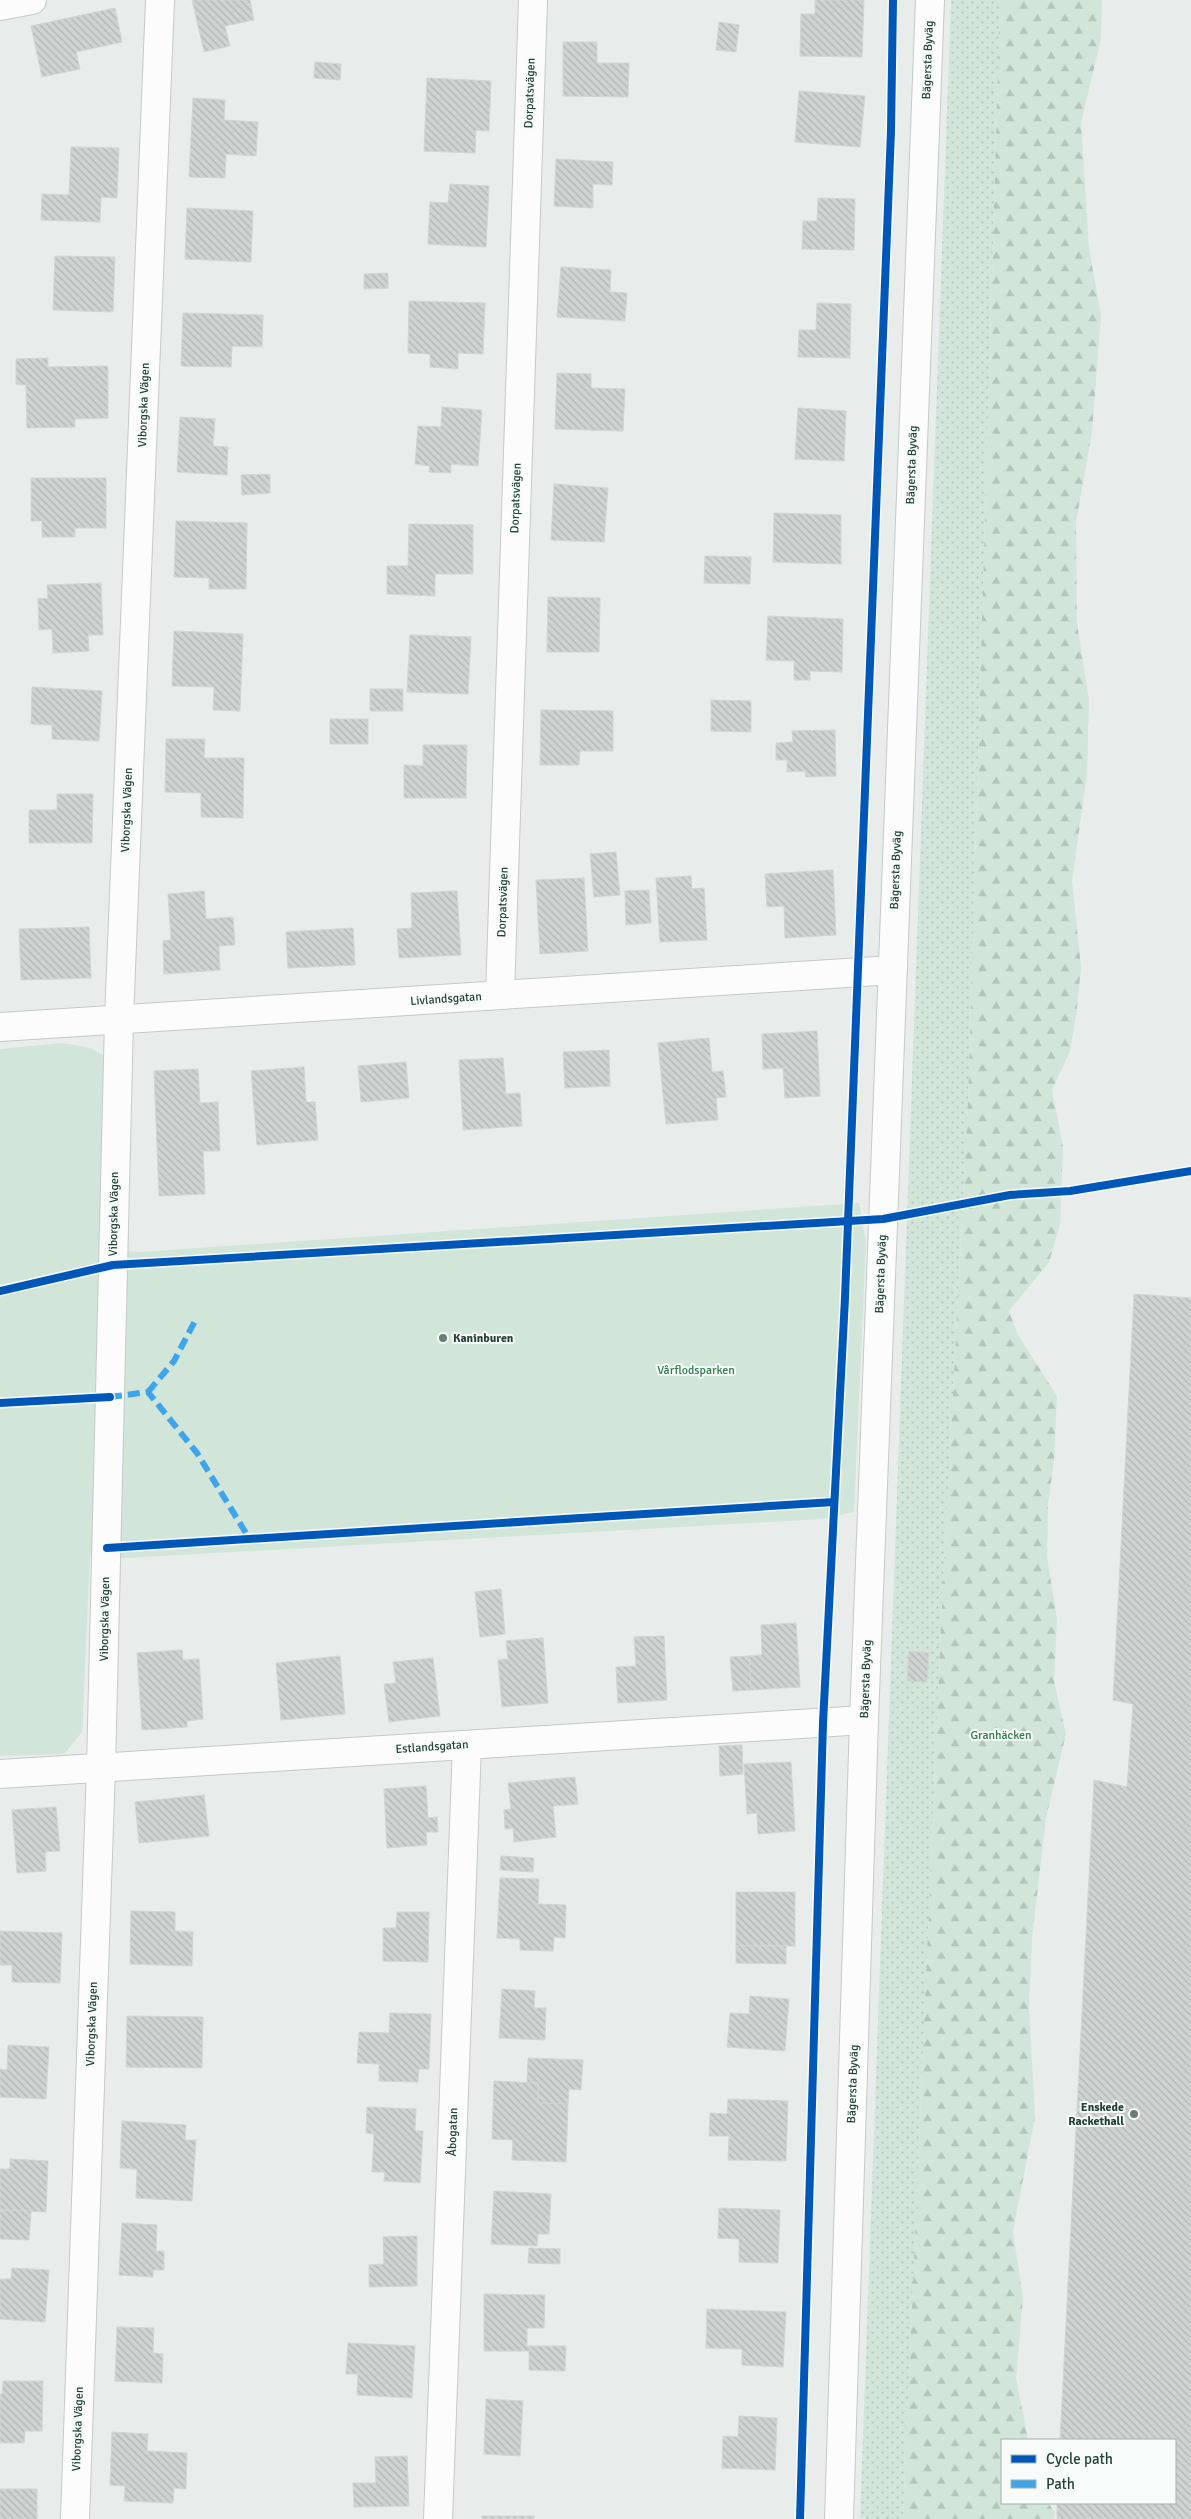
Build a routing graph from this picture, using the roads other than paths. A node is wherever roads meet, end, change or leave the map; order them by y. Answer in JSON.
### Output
{"nodes":[{"id":1,"x":32,"y":0,"type":"edge"},
{"id":2,"x":160,"y":0,"type":"edge"},
{"id":3,"x":533,"y":0,"type":"edge"},
{"id":4,"x":930,"y":0,"type":"edge"},
{"id":5,"x":0,"y":6,"type":"edge"},
{"id":6,"x":892,"y":970,"type":"junction"},
{"id":7,"x":500,"y":995,"type":"junction"},
{"id":8,"x":118,"y":1020,"type":"junction"},
{"id":9,"x":0,"y":1027,"type":"edge"},
{"id":10,"x":864,"y":1720,"type":"junction"},
{"id":11,"x":467,"y":1745,"type":"junction"},
{"id":12,"x":101,"y":1768,"type":"junction"},
{"id":13,"x":0,"y":1774,"type":"edge"},
{"id":14,"x":74,"y":2519,"type":"edge"},
{"id":15,"x":438,"y":2519,"type":"edge"},
{"id":16,"x":839,"y":2519,"type":"edge"}],
"edges":[{"from":1,"to":5,"type":"street"},
{"from":2,"to":8,"type":"street","name":"Viborgska Vägen"},
{"from":3,"to":7,"type":"street","name":"Dorpatsvägen"},
{"from":4,"to":6,"type":"street","name":"Bägersta Byväg"},
{"from":6,"to":7,"type":"street","name":"Livlandsgatan"},
{"from":6,"to":10,"type":"street","name":"Bägersta Byväg"},
{"from":7,"to":8,"type":"street","name":"Livlandsgatan"},
{"from":8,"to":9,"type":"street","name":"Livlandsgatan"},
{"from":8,"to":12,"type":"street","name":"Viborgska Vägen"},
{"from":10,"to":11,"type":"street","name":"Estlandsgatan"},
{"from":10,"to":16,"type":"street","name":"Bägersta Byväg"},
{"from":11,"to":12,"type":"street","name":"Estlandsgatan"},
{"from":11,"to":15,"type":"street","name":"Åbogatan"},
{"from":12,"to":13,"type":"street","name":"Estlandsgatan"},
{"from":12,"to":14,"type":"street","name":"Viborgska Vägen"}]}
